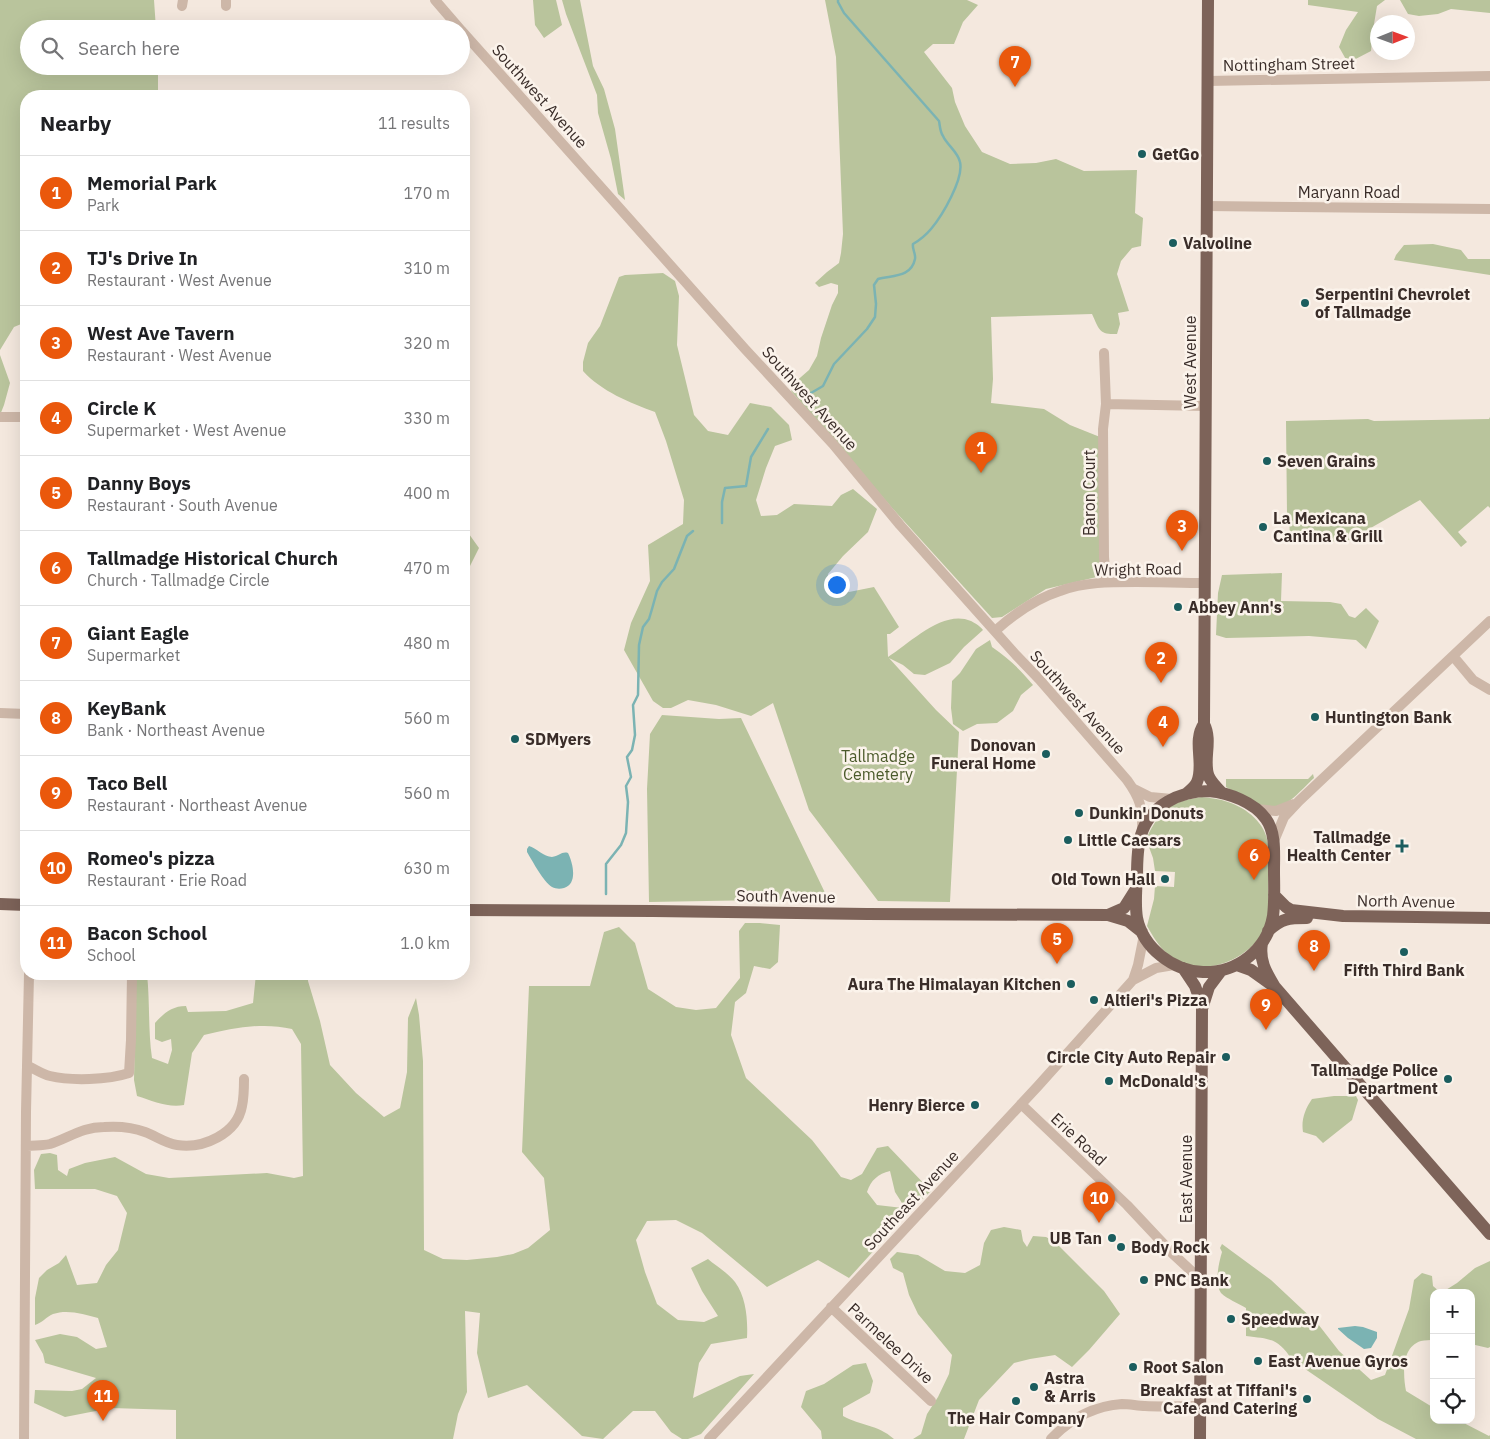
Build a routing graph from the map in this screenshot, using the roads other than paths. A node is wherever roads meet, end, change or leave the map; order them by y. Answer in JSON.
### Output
{"nodes":[{"id":1,"x":434,"y":0,"type":"edge"},
{"id":2,"x":1208,"y":0,"type":"edge"},
{"id":3,"x":453,"y":20,"type":"edge"},
{"id":4,"x":470,"y":39,"type":"edge"},
{"id":5,"x":1490,"y":76,"type":"edge"},
{"id":6,"x":1208,"y":81,"type":"junction"},
{"id":7,"x":1207,"y":206,"type":"junction"},
{"id":8,"x":1490,"y":209,"type":"edge"},
{"id":9,"x":1104,"y":353,"type":"dead end"},
{"id":10,"x":1106,"y":404,"type":"junction"},
{"id":11,"x":1206,"y":406,"type":"junction"},
{"id":12,"x":0,"y":417,"type":"edge"},
{"id":13,"x":20,"y":418,"type":"edge"},
{"id":14,"x":1106,"y":582,"type":"junction"},
{"id":15,"x":1205,"y":583,"type":"junction"},
{"id":16,"x":1490,"y":621,"type":"edge"},
{"id":17,"x":995,"y":631,"type":"junction"},
{"id":18,"x":1453,"y":656,"type":"junction"},
{"id":19,"x":1490,"y":690,"type":"edge"},
{"id":20,"x":0,"y":713,"type":"edge"},
{"id":21,"x":20,"y":714,"type":"edge"},
{"id":22,"x":1204,"y":724,"type":"junction"},
{"id":23,"x":1134,"y":789,"type":"junction"},
{"id":24,"x":1222,"y":793,"type":"junction"},
{"id":25,"x":1186,"y":794,"type":"junction"},
{"id":26,"x":1172,"y":799,"type":"junction"},
{"id":27,"x":1299,"y":801,"type":"junction"},
{"id":28,"x":1256,"y":809,"type":"junction"},
{"id":29,"x":1142,"y":832,"type":"junction"},
{"id":30,"x":1273,"y":842,"type":"junction"},
{"id":31,"x":1136,"y":888,"type":"junction"},
{"id":32,"x":1274,"y":895,"type":"junction"},
{"id":33,"x":0,"y":904,"type":"edge"},
{"id":34,"x":20,"y":905,"type":"edge"},
{"id":35,"x":470,"y":910,"type":"edge"},
{"id":36,"x":1322,"y":914,"type":"junction"},
{"id":37,"x":1108,"y":915,"type":"junction"},
{"id":38,"x":1490,"y":918,"type":"edge"},
{"id":39,"x":1268,"y":931,"type":"junction"},
{"id":40,"x":1143,"y":934,"type":"junction"},
{"id":41,"x":1262,"y":943,"type":"junction"},
{"id":42,"x":1237,"y":965,"type":"junction"},
{"id":43,"x":1179,"y":966,"type":"junction"},
{"id":44,"x":1221,"y":971,"type":"junction"},
{"id":45,"x":29,"y":980,"type":"edge"},
{"id":46,"x":132,"y":980,"type":"edge"},
{"id":47,"x":1133,"y":980,"type":"junction"},
{"id":48,"x":1275,"y":987,"type":"junction"},
{"id":49,"x":1202,"y":1009,"type":"junction"},
{"id":50,"x":28,"y":1066,"type":"junction"},
{"id":51,"x":244,"y":1079,"type":"dead end"},
{"id":52,"x":1021,"y":1104,"type":"junction"},
{"id":53,"x":27,"y":1146,"type":"junction"},
{"id":54,"x":1490,"y":1234,"type":"edge"},
{"id":55,"x":1201,"y":1280,"type":"junction"},
{"id":56,"x":831,"y":1307,"type":"junction"},
{"id":57,"x":931,"y":1401,"type":"dead end"},
{"id":58,"x":1200,"y":1406,"type":"junction"},
{"id":59,"x":24,"y":1439,"type":"edge"},
{"id":60,"x":710,"y":1439,"type":"edge"},
{"id":61,"x":1051,"y":1439,"type":"edge"},
{"id":62,"x":1200,"y":1439,"type":"edge"}],
"edges":[{"from":1,"to":3,"type":"street","name":"Southwest Avenue"},
{"from":2,"to":6,"type":"main road","name":"West Avenue"},
{"from":4,"to":17,"type":"street","name":"Southwest Avenue"},
{"from":5,"to":6,"type":"street","name":"Nottingham Street"},
{"from":6,"to":7,"type":"main road","name":"West Avenue"},
{"from":7,"to":8,"type":"street","name":"Maryann Road"},
{"from":7,"to":11,"type":"main road","name":"West Avenue"},
{"from":9,"to":10,"type":"street","name":"Baron Court"},
{"from":10,"to":11,"type":"street"},
{"from":10,"to":14,"type":"street","name":"Baron Court"},
{"from":11,"to":15,"type":"main road","name":"West Avenue"},
{"from":12,"to":13,"type":"street"},
{"from":14,"to":15,"type":"street","name":"Wright Road"},
{"from":14,"to":17,"type":"street","name":"Wright Road"},
{"from":15,"to":22,"type":"main road","name":"West Avenue"},
{"from":16,"to":18,"type":"street"},
{"from":17,"to":23,"type":"street","name":"Southwest Avenue"},
{"from":18,"to":19,"type":"street"},
{"from":18,"to":27,"type":"street"},
{"from":20,"to":21,"type":"street"},
{"from":22,"to":24,"type":"main road","name":"West Avenue"},
{"from":22,"to":25,"type":"main road","name":"West Avenue"},
{"from":23,"to":26,"type":"street","name":"Southwest Avenue"},
{"from":23,"to":29,"type":"street","name":"Southwest Avenue"},
{"from":24,"to":25,"type":"main road"},
{"from":24,"to":28,"type":"main road"},
{"from":25,"to":26,"type":"main road"},
{"from":26,"to":29,"type":"main road"},
{"from":27,"to":28,"type":"street"},
{"from":27,"to":30,"type":"street"},
{"from":28,"to":30,"type":"main road"},
{"from":29,"to":31,"type":"main road"},
{"from":30,"to":32,"type":"main road"},
{"from":31,"to":37,"type":"main road"},
{"from":31,"to":40,"type":"main road"},
{"from":32,"to":36,"type":"main road","name":"North Avenue"},
{"from":32,"to":39,"type":"main road"},
{"from":33,"to":34,"type":"main road"},
{"from":35,"to":37,"type":"main road","name":"South Avenue"},
{"from":36,"to":38,"type":"main road","name":"North Avenue"},
{"from":36,"to":39,"type":"main road","name":"North Avenue"},
{"from":37,"to":40,"type":"main road","name":"South Avenue"},
{"from":39,"to":41,"type":"main road"},
{"from":40,"to":43,"type":"main road"},
{"from":40,"to":47,"type":"street","name":"Southeast Avenue"},
{"from":41,"to":42,"type":"main road"},
{"from":41,"to":48,"type":"main road"},
{"from":42,"to":44,"type":"main road"},
{"from":42,"to":48,"type":"main road"},
{"from":43,"to":44,"type":"main road"},
{"from":43,"to":47,"type":"street","name":"Southeast Avenue"},
{"from":43,"to":49,"type":"main road","name":"East Avenue"},
{"from":44,"to":49,"type":"main road","name":"East Avenue"},
{"from":45,"to":50,"type":"street"},
{"from":46,"to":50,"type":"street"},
{"from":47,"to":52,"type":"street","name":"Southeast Avenue"},
{"from":48,"to":54,"type":"main road"},
{"from":49,"to":55,"type":"main road","name":"East Avenue"},
{"from":50,"to":53,"type":"street"},
{"from":51,"to":53,"type":"street"},
{"from":52,"to":55,"type":"street","name":"Erie Road"},
{"from":52,"to":56,"type":"street","name":"Southeast Avenue"},
{"from":53,"to":59,"type":"street"},
{"from":55,"to":58,"type":"main road","name":"East Avenue"},
{"from":56,"to":57,"type":"street","name":"Parmelee Drive"},
{"from":56,"to":60,"type":"street","name":"Southeast Avenue"},
{"from":58,"to":61,"type":"street"},
{"from":58,"to":62,"type":"main road","name":"East Avenue"}]}
